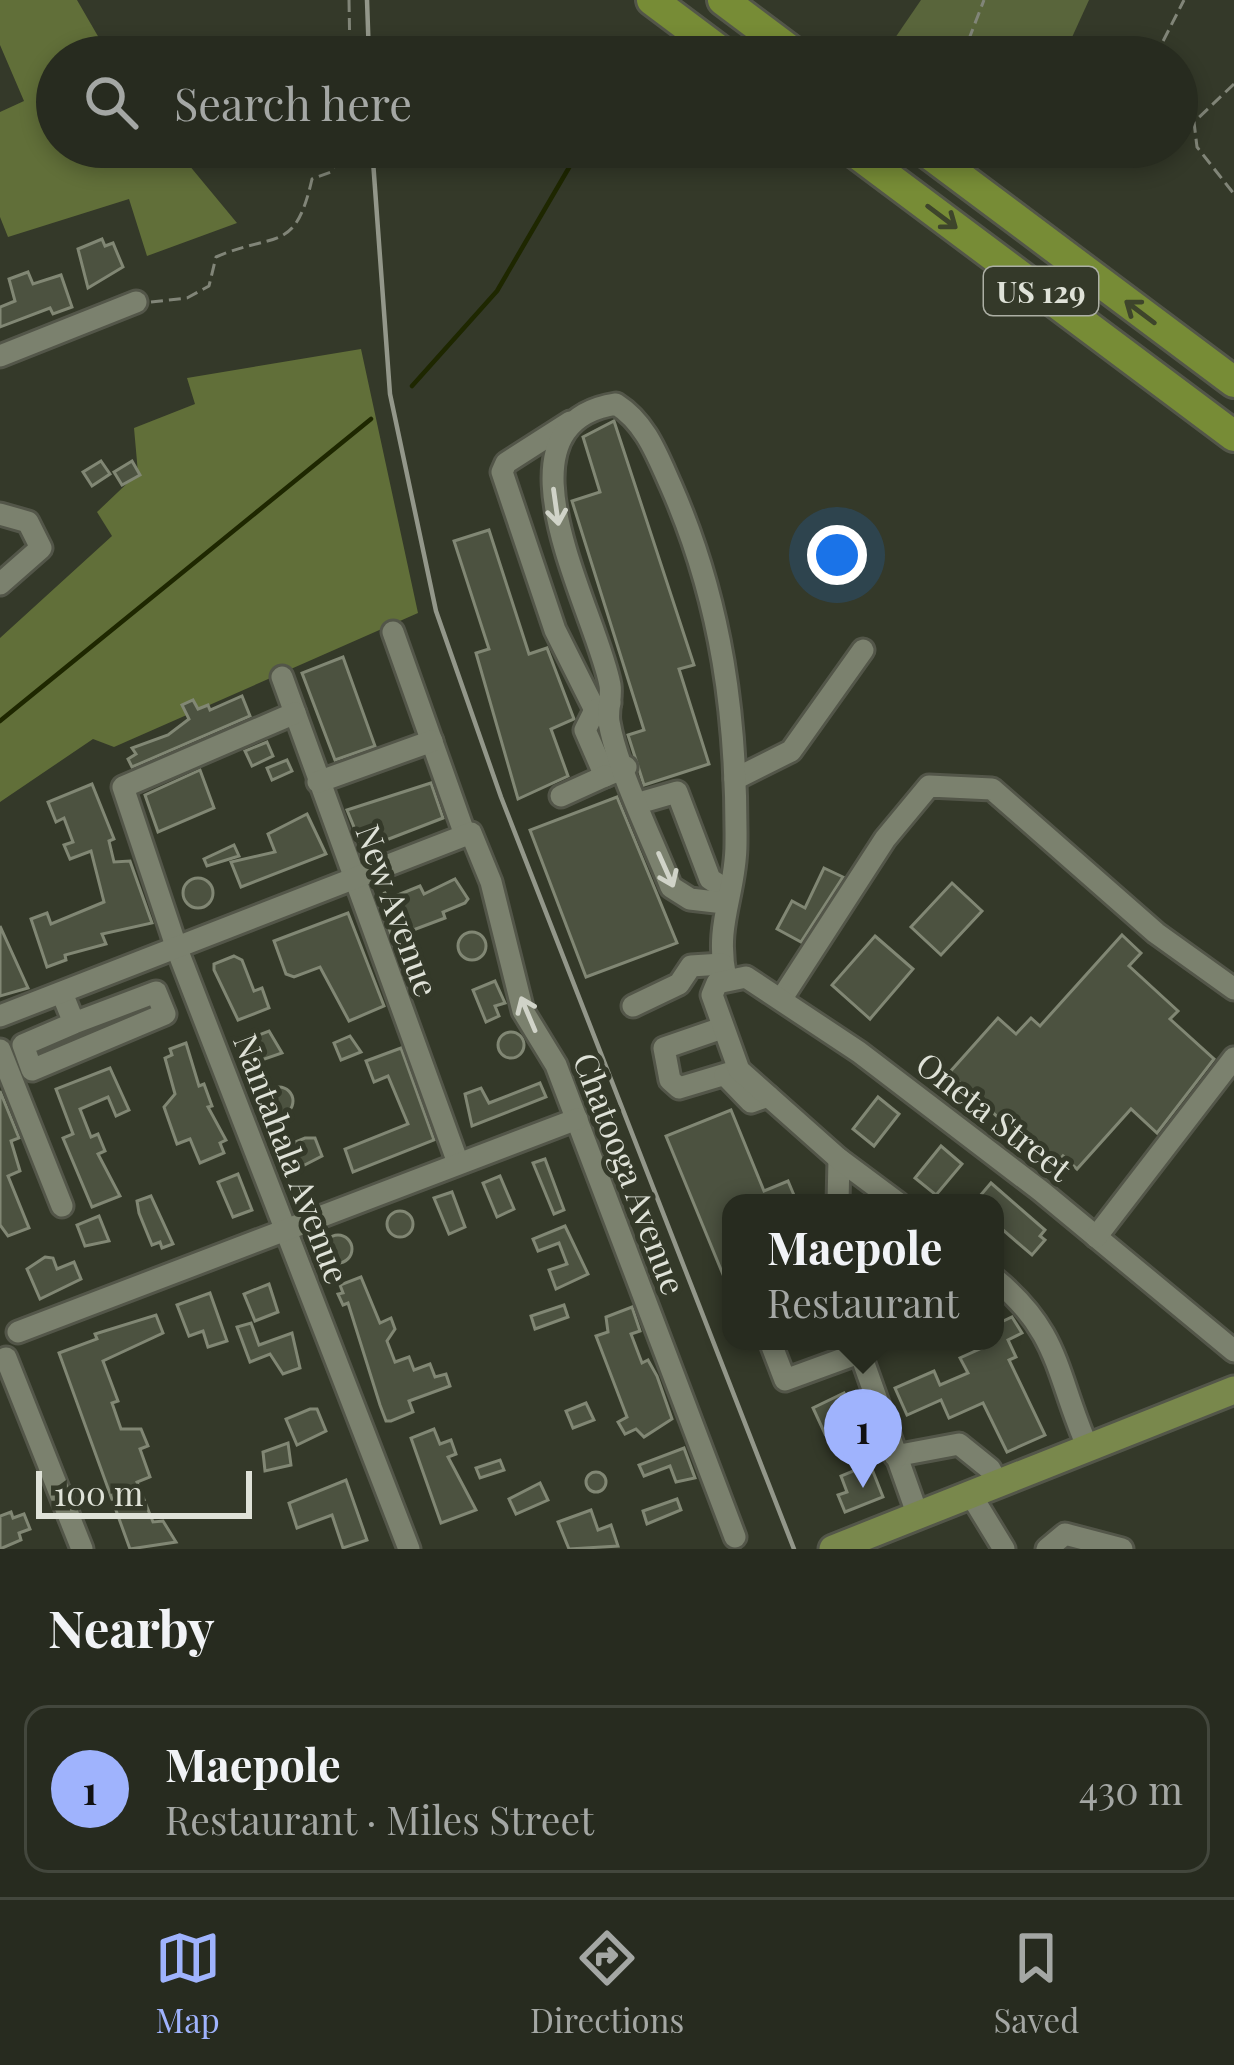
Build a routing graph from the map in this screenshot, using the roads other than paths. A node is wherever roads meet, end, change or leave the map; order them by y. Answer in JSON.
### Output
{"nodes":[{"id":1,"x":652,"y":0,"type":"edge"},
{"id":2,"x":723,"y":0,"type":"edge"},
{"id":3,"x":700,"y":36,"type":"edge"},
{"id":4,"x":772,"y":36,"type":"edge"},
{"id":5,"x":876,"y":168,"type":"edge"},
{"id":6,"x":948,"y":168,"type":"edge"},
{"id":7,"x":136,"y":302,"type":"road end"},
{"id":8,"x":0,"y":356,"type":"edge"},
{"id":9,"x":1234,"y":382,"type":"edge"},
{"id":10,"x":571,"y":422,"type":"junction"},
{"id":11,"x":1234,"y":436,"type":"edge"},
{"id":12,"x":0,"y":514,"type":"edge"},
{"id":13,"x":0,"y":584,"type":"edge"},
{"id":14,"x":393,"y":632,"type":"dead end"},
{"id":15,"x":595,"y":641,"type":"junction"},
{"id":16,"x":863,"y":650,"type":"dead end"},
{"id":17,"x":567,"y":653,"type":"junction"},
{"id":18,"x":282,"y":677,"type":"dead end"},
{"id":19,"x":602,"y":706,"type":"junction"},
{"id":20,"x":295,"y":713,"type":"junction"},
{"id":21,"x":432,"y":741,"type":"junction"},
{"id":22,"x":616,"y":772,"type":"junction"},
{"id":23,"x":735,"y":779,"type":"junction"},
{"id":24,"x":318,"y":782,"type":"junction"},
{"id":25,"x":561,"y":796,"type":"dead end"},
{"id":26,"x":639,"y":803,"type":"junction"},
{"id":27,"x":468,"y":834,"type":"junction"},
{"id":28,"x":351,"y":879,"type":"junction"},
{"id":29,"x":725,"y":896,"type":"junction"},
{"id":30,"x":177,"y":949,"type":"junction"},
{"id":31,"x":724,"y":972,"type":"junction"},
{"id":32,"x":1234,"y":989,"type":"edge"},
{"id":33,"x":62,"y":992,"type":"junction"},
{"id":34,"x":782,"y":998,"type":"junction"},
{"id":35,"x":633,"y":1006,"type":"dead end"},
{"id":36,"x":0,"y":1016,"type":"edge"},
{"id":37,"x":74,"y":1023,"type":"junction"},
{"id":38,"x":722,"y":1028,"type":"junction"},
{"id":39,"x":0,"y":1050,"type":"edge"},
{"id":40,"x":1234,"y":1058,"type":"edge"},
{"id":41,"x":732,"y":1072,"type":"junction"},
{"id":42,"x":21,"y":1075,"type":"junction"},
{"id":43,"x":577,"y":1119,"type":"junction"},
{"id":44,"x":839,"y":1159,"type":"junction"},
{"id":45,"x":458,"y":1163,"type":"junction"},
{"id":46,"x":838,"y":1194,"type":"edge"},
{"id":47,"x":886,"y":1194,"type":"edge"},
{"id":48,"x":62,"y":1206,"type":"dead end"},
{"id":49,"x":285,"y":1229,"type":"junction"},
{"id":50,"x":1096,"y":1237,"type":"junction"},
{"id":51,"x":1004,"y":1287,"type":"edge"},
{"id":52,"x":9,"y":1326,"type":"edge"},
{"id":53,"x":773,"y":1350,"type":"edge"},
{"id":54,"x":859,"y":1350,"type":"edge"},
{"id":55,"x":1234,"y":1351,"type":"edge"},
{"id":56,"x":825,"y":1352,"type":"edge"},
{"id":57,"x":3,"y":1358,"type":"edge"},
{"id":58,"x":1234,"y":1390,"type":"edge"},
{"id":59,"x":1088,"y":1448,"type":"junction"},
{"id":60,"x":896,"y":1456,"type":"junction"},
{"id":61,"x":998,"y":1484,"type":"junction"},
{"id":62,"x":971,"y":1495,"type":"junction"},
{"id":63,"x":918,"y":1516,"type":"junction"},
{"id":64,"x":735,"y":1537,"type":"dead end"},
{"id":65,"x":82,"y":1549,"type":"edge"},
{"id":66,"x":409,"y":1549,"type":"edge"},
{"id":67,"x":833,"y":1549,"type":"edge"},
{"id":68,"x":1004,"y":1549,"type":"edge"},
{"id":69,"x":1047,"y":1549,"type":"edge"},
{"id":70,"x":1122,"y":1549,"type":"edge"}],
"edges":[{"from":1,"to":3,"type":"highway"},
{"from":2,"to":4,"type":"highway"},
{"from":5,"to":11,"type":"highway","number":"US 129","one_way":true},
{"from":9,"to":6,"type":"highway","number":"US 129","one_way":true},
{"from":7,"to":8,"type":"street"},
{"from":10,"to":15,"type":"street","one_way":true},
{"from":10,"to":17,"type":"street"},
{"from":10,"to":23,"type":"street"},
{"from":12,"to":13,"type":"street"},
{"from":14,"to":21,"type":"street","name":"Chatooga Avenue"},
{"from":15,"to":17,"type":"street"},
{"from":15,"to":19,"type":"street"},
{"from":16,"to":23,"type":"street"},
{"from":17,"to":19,"type":"street"},
{"from":18,"to":20,"type":"street","name":"New Avenue"},
{"from":19,"to":22,"type":"street"},
{"from":20,"to":24,"type":"street","name":"New Avenue"},
{"from":20,"to":30,"type":"street","name":"Nantahala Avenue"},
{"from":21,"to":24,"type":"street"},
{"from":21,"to":27,"type":"street","name":"Chatooga Avenue"},
{"from":22,"to":25,"type":"street"},
{"from":22,"to":26,"type":"street"},
{"from":23,"to":29,"type":"street"},
{"from":24,"to":28,"type":"street","name":"New Avenue"},
{"from":26,"to":29,"type":"street","one_way":true},
{"from":26,"to":29,"type":"street"},
{"from":27,"to":28,"type":"street"},
{"from":43,"to":27,"type":"street","name":"Chatooga Avenue","one_way":true},
{"from":28,"to":30,"type":"street"},
{"from":28,"to":45,"type":"street","name":"New Avenue"},
{"from":29,"to":31,"type":"street"},
{"from":30,"to":33,"type":"street"},
{"from":30,"to":49,"type":"street","name":"Nantahala Avenue"},
{"from":31,"to":34,"type":"street","name":"Oneta Street"},
{"from":31,"to":35,"type":"street"},
{"from":31,"to":38,"type":"street"},
{"from":32,"to":34,"type":"street"},
{"from":33,"to":36,"type":"street"},
{"from":33,"to":37,"type":"street"},
{"from":34,"to":50,"type":"street","name":"Oneta Street"},
{"from":37,"to":42,"type":"street"},
{"from":37,"to":42,"type":"street"},
{"from":38,"to":41,"type":"street"},
{"from":38,"to":41,"type":"street"},
{"from":39,"to":42,"type":"street"},
{"from":40,"to":50,"type":"street"},
{"from":41,"to":44,"type":"street"},
{"from":42,"to":48,"type":"street"},
{"from":43,"to":45,"type":"street"},
{"from":43,"to":64,"type":"street","name":"Chatooga Avenue"},
{"from":44,"to":46,"type":"street"},
{"from":44,"to":47,"type":"street"},
{"from":45,"to":49,"type":"street"},
{"from":49,"to":52,"type":"street"},
{"from":49,"to":66,"type":"street","name":"Nantahala Avenue"},
{"from":50,"to":55,"type":"street","name":"Oneta Street"},
{"from":51,"to":59,"type":"street"},
{"from":52,"to":57,"type":"street"},
{"from":53,"to":56,"type":"street"},
{"from":54,"to":60,"type":"street"},
{"from":57,"to":65,"type":"street"},
{"from":58,"to":59,"type":"main road"},
{"from":59,"to":61,"type":"main road"},
{"from":60,"to":61,"type":"street"},
{"from":60,"to":63,"type":"street"},
{"from":61,"to":62,"type":"main road"},
{"from":62,"to":63,"type":"main road"},
{"from":62,"to":68,"type":"street"},
{"from":63,"to":67,"type":"main road"},
{"from":69,"to":70,"type":"street"}]}
